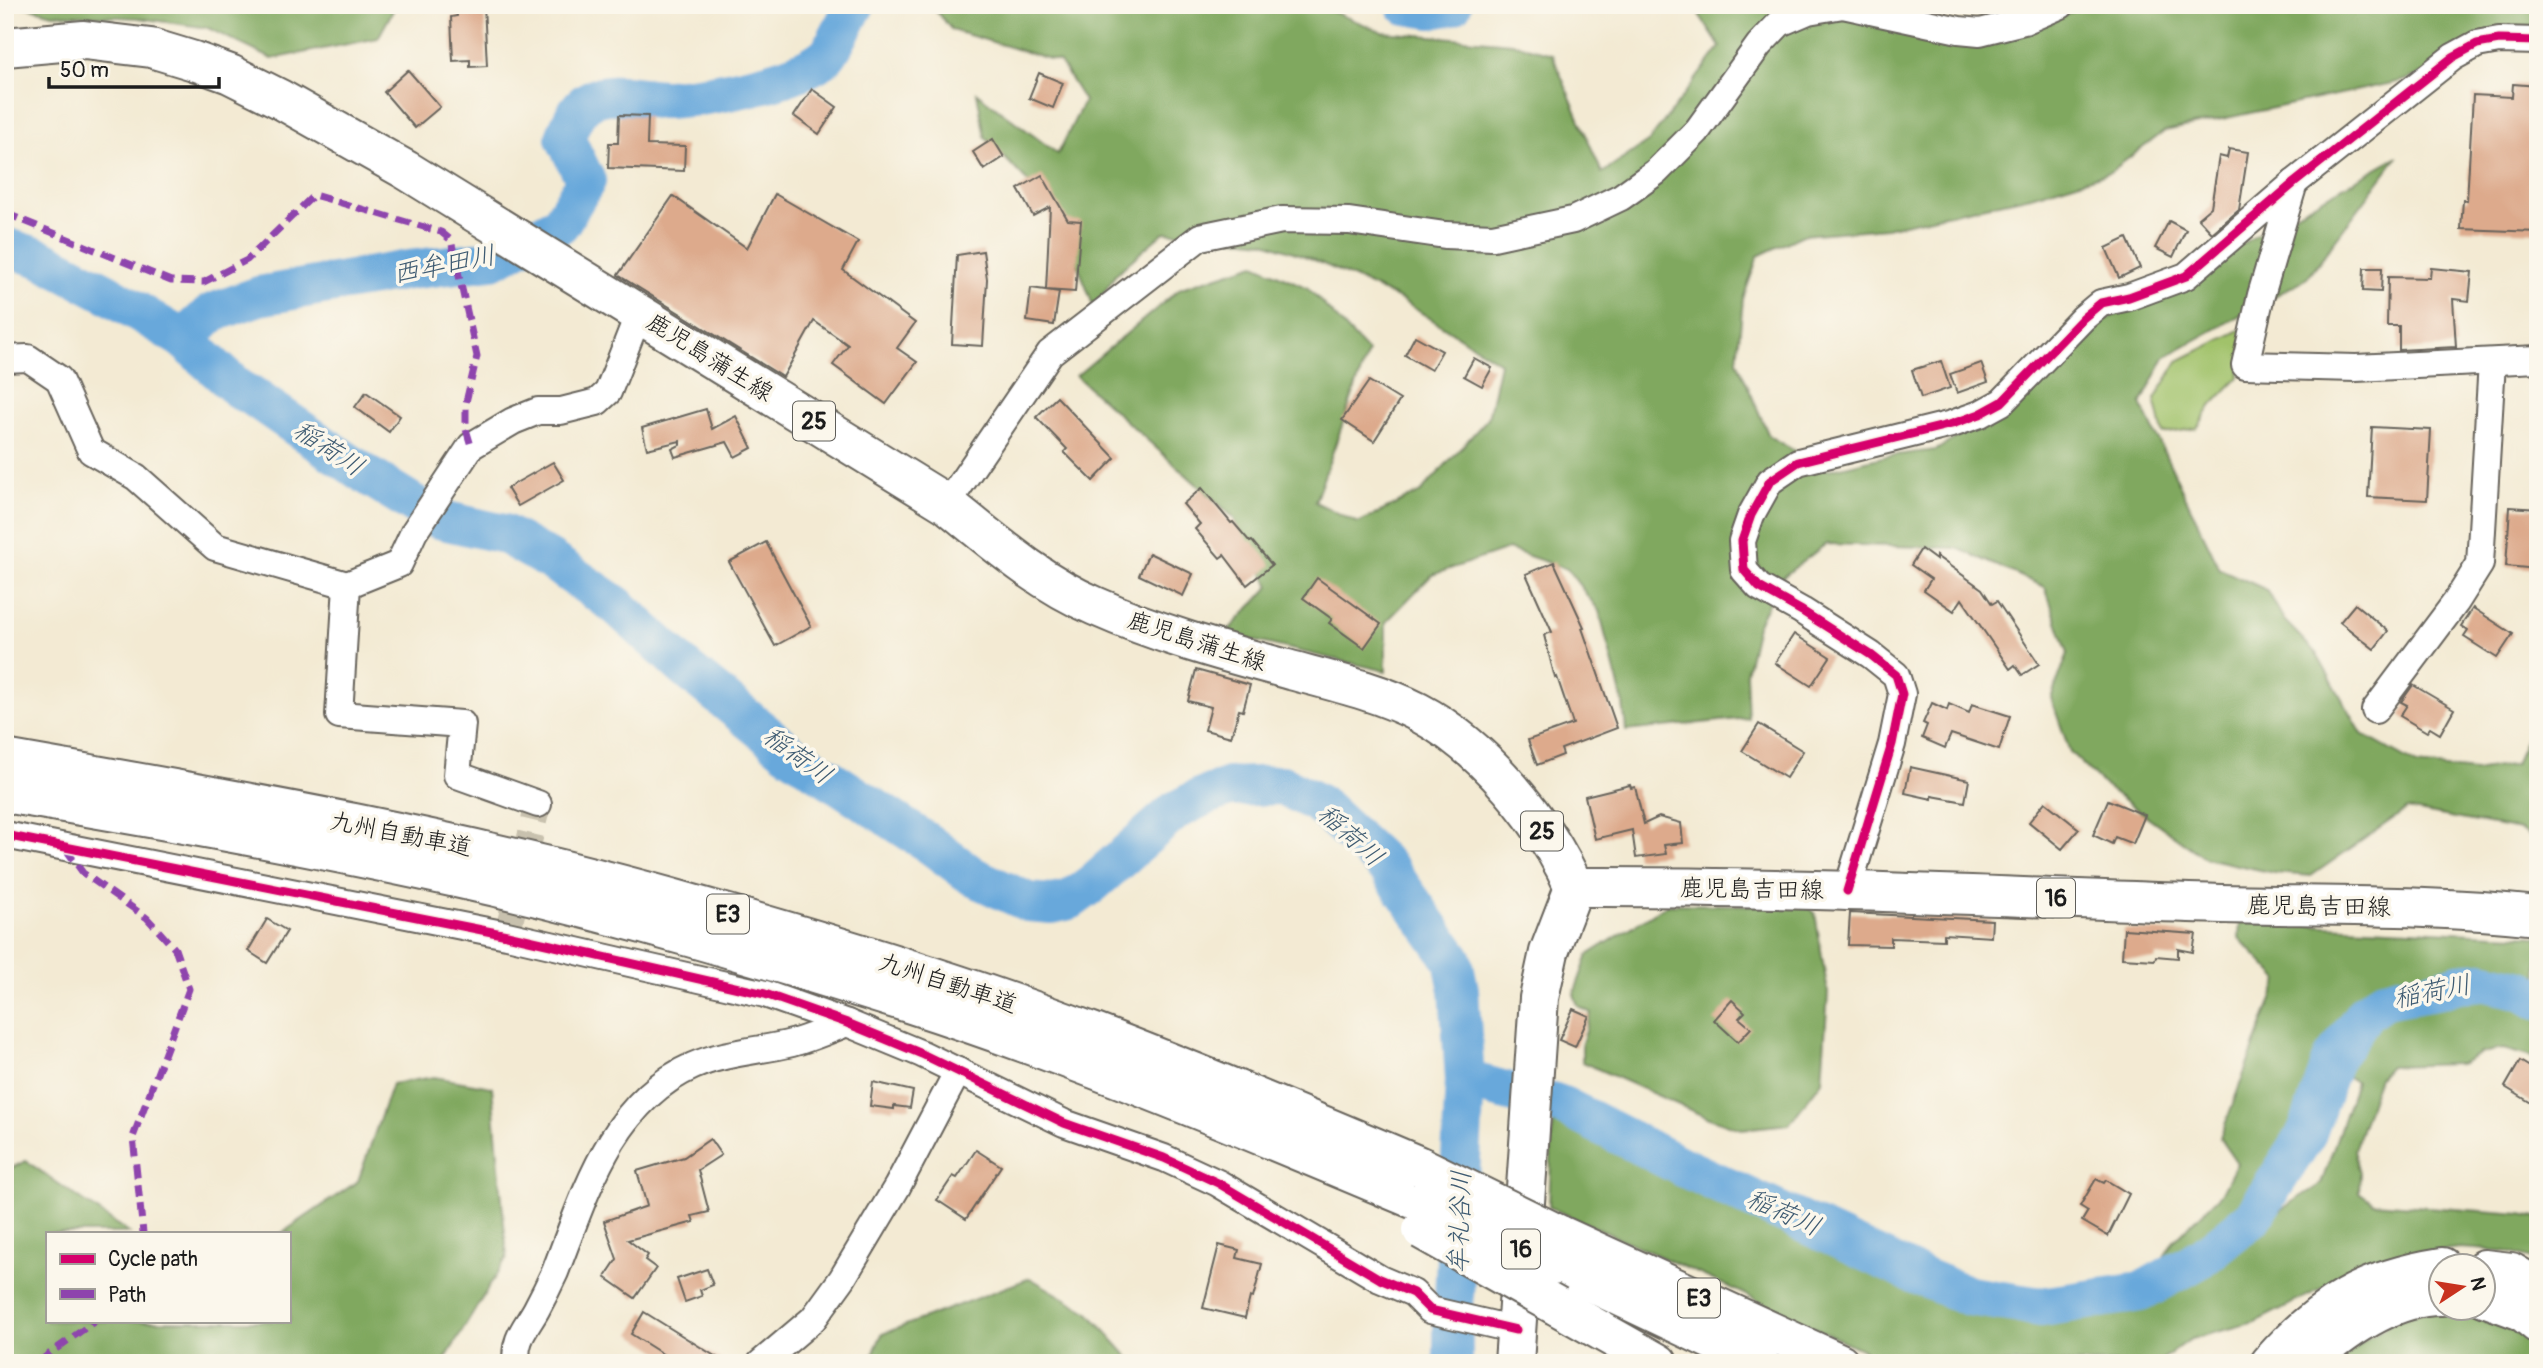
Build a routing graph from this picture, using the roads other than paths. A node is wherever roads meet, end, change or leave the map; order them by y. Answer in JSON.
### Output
{"nodes":[{"id":1,"x":1843,"y":5,"type":"edge"},
{"id":2,"x":2061,"y":5,"type":"edge"},
{"id":3,"x":2538,"y":41,"type":"edge"},
{"id":4,"x":5,"y":47,"type":"edge"},
{"id":5,"x":2294,"y":183,"type":"junction"},
{"id":6,"x":639,"y":313,"type":"junction"},
{"id":7,"x":5,"y":359,"type":"edge"},
{"id":8,"x":2538,"y":359,"type":"edge"},
{"id":9,"x":2492,"y":362,"type":"junction"},
{"id":10,"x":947,"y":504,"type":"junction"},
{"id":11,"x":347,"y":585,"type":"junction"},
{"id":12,"x":2375,"y":709,"type":"dead end"},
{"id":13,"x":5,"y":759,"type":"edge"},
{"id":14,"x":5,"y":793,"type":"edge"},
{"id":15,"x":538,"y":804,"type":"dead end"},
{"id":16,"x":5,"y":835,"type":"edge"},
{"id":17,"x":1574,"y":887,"type":"junction"},
{"id":18,"x":1847,"y":891,"type":"junction"},
{"id":19,"x":2538,"y":916,"type":"edge"},
{"id":20,"x":847,"y":1023,"type":"junction"},
{"id":21,"x":958,"y":1071,"type":"junction"},
{"id":22,"x":1421,"y":1200,"type":"junction"},
{"id":23,"x":1556,"y":1249,"type":"junction"},
{"id":24,"x":2428,"y":1269,"type":"edge"},
{"id":25,"x":2498,"y":1271,"type":"edge"},
{"id":26,"x":2538,"y":1288,"type":"edge"},
{"id":27,"x":2428,"y":1295,"type":"edge"},
{"id":28,"x":2498,"y":1302,"type":"edge"},
{"id":29,"x":2538,"y":1324,"type":"edge"},
{"id":30,"x":1515,"y":1346,"type":"edge"},
{"id":31,"x":1835,"y":1360,"type":"edge"},
{"id":32,"x":517,"y":1363,"type":"edge"},
{"id":33,"x":761,"y":1363,"type":"edge"},
{"id":34,"x":1658,"y":1363,"type":"edge"},
{"id":35,"x":1760,"y":1363,"type":"edge"},
{"id":36,"x":2270,"y":1363,"type":"edge"},
{"id":37,"x":2306,"y":1363,"type":"edge"}],
"edges":[{"from":1,"to":2,"type":"street"},
{"from":1,"to":10,"type":"street"},
{"from":3,"to":5,"type":"street"},
{"from":4,"to":6,"type":"main road","name":"鹿児島蒲生線","number":"25"},
{"from":5,"to":9,"type":"street"},
{"from":5,"to":18,"type":"street"},
{"from":6,"to":10,"type":"main road","name":"鹿児島蒲生線","number":"25"},
{"from":6,"to":11,"type":"street"},
{"from":7,"to":11,"type":"street"},
{"from":8,"to":9,"type":"street"},
{"from":9,"to":12,"type":"street"},
{"from":10,"to":17,"type":"main road","name":"鹿児島蒲生線","number":"25"},
{"from":11,"to":15,"type":"street"},
{"from":13,"to":22,"type":"main road","name":"九州自動車道","number":"E3"},
{"from":14,"to":22,"type":"main road","name":"九州自動車道","number":"E3"},
{"from":16,"to":20,"type":"street"},
{"from":17,"to":18,"type":"main road","name":"鹿児島吉田線","number":"16"},
{"from":17,"to":30,"type":"main road","number":"16"},
{"from":18,"to":19,"type":"main road","name":"鹿児島吉田線","number":"16"},
{"from":20,"to":21,"type":"street"},
{"from":20,"to":32,"type":"street"},
{"from":21,"to":30,"type":"street"},
{"from":21,"to":33,"type":"street"},
{"from":22,"to":23,"type":"main road","name":"九州自動車道","number":"E3","bridge":true},
{"from":22,"to":34,"type":"main road","bridge":true},
{"from":23,"to":31,"type":"main road","name":"九州自動車道","number":"E3"},
{"from":23,"to":35,"type":"main road","name":"九州自動車道","number":"E3"},
{"from":24,"to":36,"type":"main road"},
{"from":25,"to":26,"type":"main road"},
{"from":27,"to":37,"type":"main road"},
{"from":28,"to":29,"type":"main road"}]}
